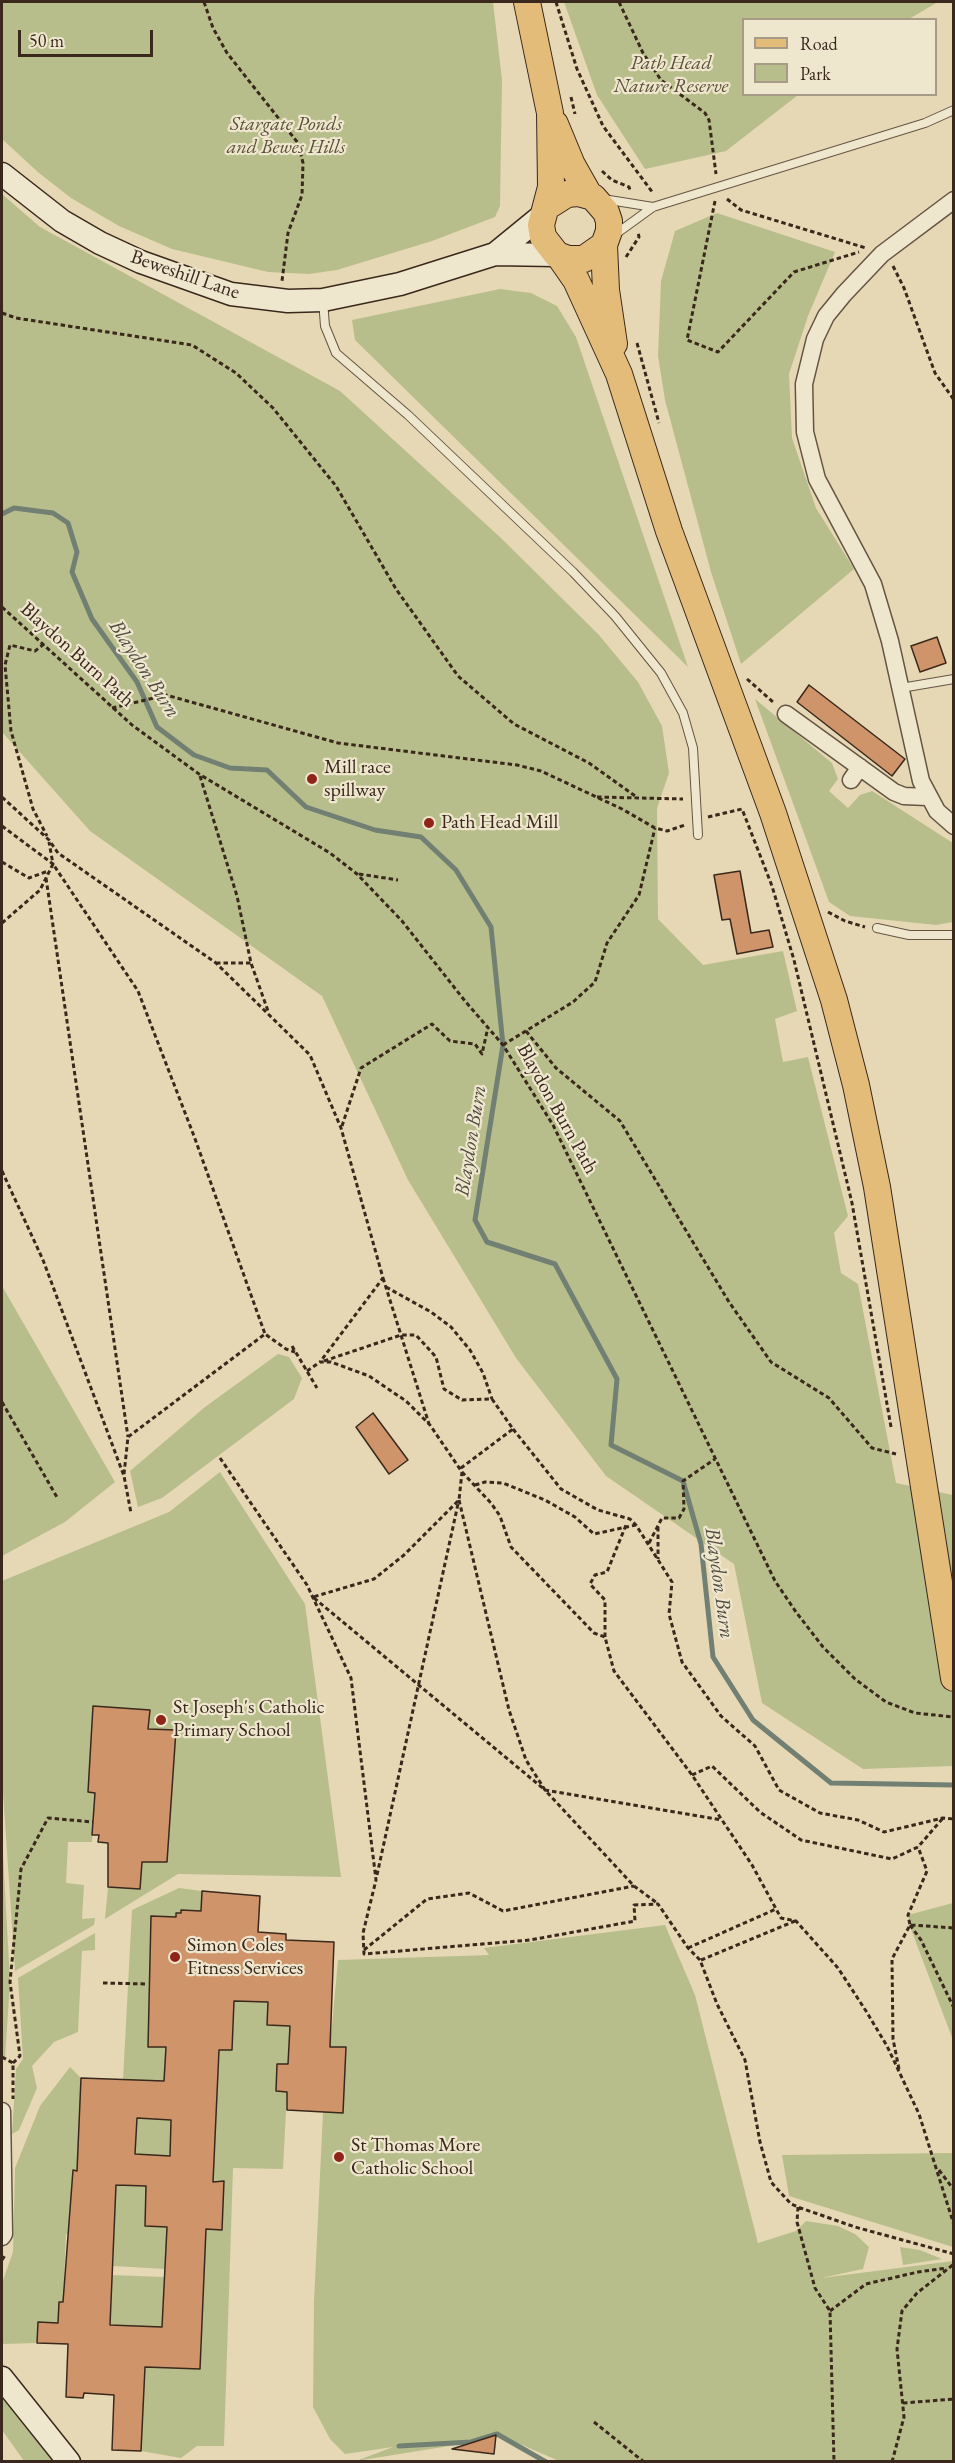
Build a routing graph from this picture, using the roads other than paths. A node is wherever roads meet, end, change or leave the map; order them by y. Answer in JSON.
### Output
{"nodes":[{"id":1,"x":527,"y":2,"type":"edge"},
{"id":2,"x":954,"y":110,"type":"edge"},
{"id":3,"x":550,"y":113,"type":"junction"},
{"id":4,"x":2,"y":174,"type":"edge"},
{"id":5,"x":591,"y":196,"type":"junction"},
{"id":6,"x":954,"y":200,"type":"edge"},
{"id":7,"x":656,"y":206,"type":"junction"},
{"id":8,"x":546,"y":210,"type":"junction"},
{"id":9,"x":605,"y":243,"type":"junction"},
{"id":10,"x":495,"y":254,"type":"junction"},
{"id":11,"x":559,"y":256,"type":"junction"},
{"id":12,"x":323,"y":300,"type":"junction"},
{"id":13,"x":619,"y":374,"type":"junction"},
{"id":14,"x":954,"y":678,"type":"edge"},
{"id":15,"x":901,"y":688,"type":"junction"},
{"id":16,"x":786,"y":714,"type":"road end"},
{"id":17,"x":927,"y":797,"type":"junction"},
{"id":18,"x":954,"y":826,"type":"edge"},
{"id":19,"x":698,"y":835,"type":"dead end"},
{"id":20,"x":877,"y":928,"type":"road end"},
{"id":21,"x":954,"y":935,"type":"edge"},
{"id":22,"x":954,"y":1678,"type":"edge"},
{"id":23,"x":2,"y":2111,"type":"edge"},
{"id":24,"x":2,"y":2237,"type":"edge"},
{"id":25,"x":2,"y":2378,"type":"edge"},
{"id":26,"x":69,"y":2462,"type":"edge"}],
"edges":[{"from":1,"to":3,"type":"main road"},
{"from":2,"to":7,"type":"lane"},
{"from":3,"to":5,"type":"main road"},
{"from":3,"to":8,"type":"main road"},
{"from":4,"to":12,"type":"street","name":"Beweshill Lane"},
{"from":5,"to":7,"type":"lane"},
{"from":5,"to":8,"type":"main road"},
{"from":5,"to":9,"type":"main road"},
{"from":6,"to":15,"type":"street"},
{"from":7,"to":9,"type":"lane"},
{"from":8,"to":10,"type":"street","name":"Beweshill Lane"},
{"from":8,"to":11,"type":"main road"},
{"from":9,"to":11,"type":"main road"},
{"from":9,"to":13,"type":"main road"},
{"from":10,"to":11,"type":"street","name":"Beweshill Lane"},
{"from":10,"to":12,"type":"street","name":"Beweshill Lane"},
{"from":11,"to":13,"type":"main road"},
{"from":12,"to":19,"type":"lane"},
{"from":13,"to":22,"type":"main road"},
{"from":14,"to":15,"type":"lane"},
{"from":15,"to":17,"type":"street"},
{"from":16,"to":17,"type":"street"},
{"from":17,"to":18,"type":"street"},
{"from":20,"to":21,"type":"lane"},
{"from":23,"to":24,"type":"street"},
{"from":25,"to":26,"type":"street"}]}
